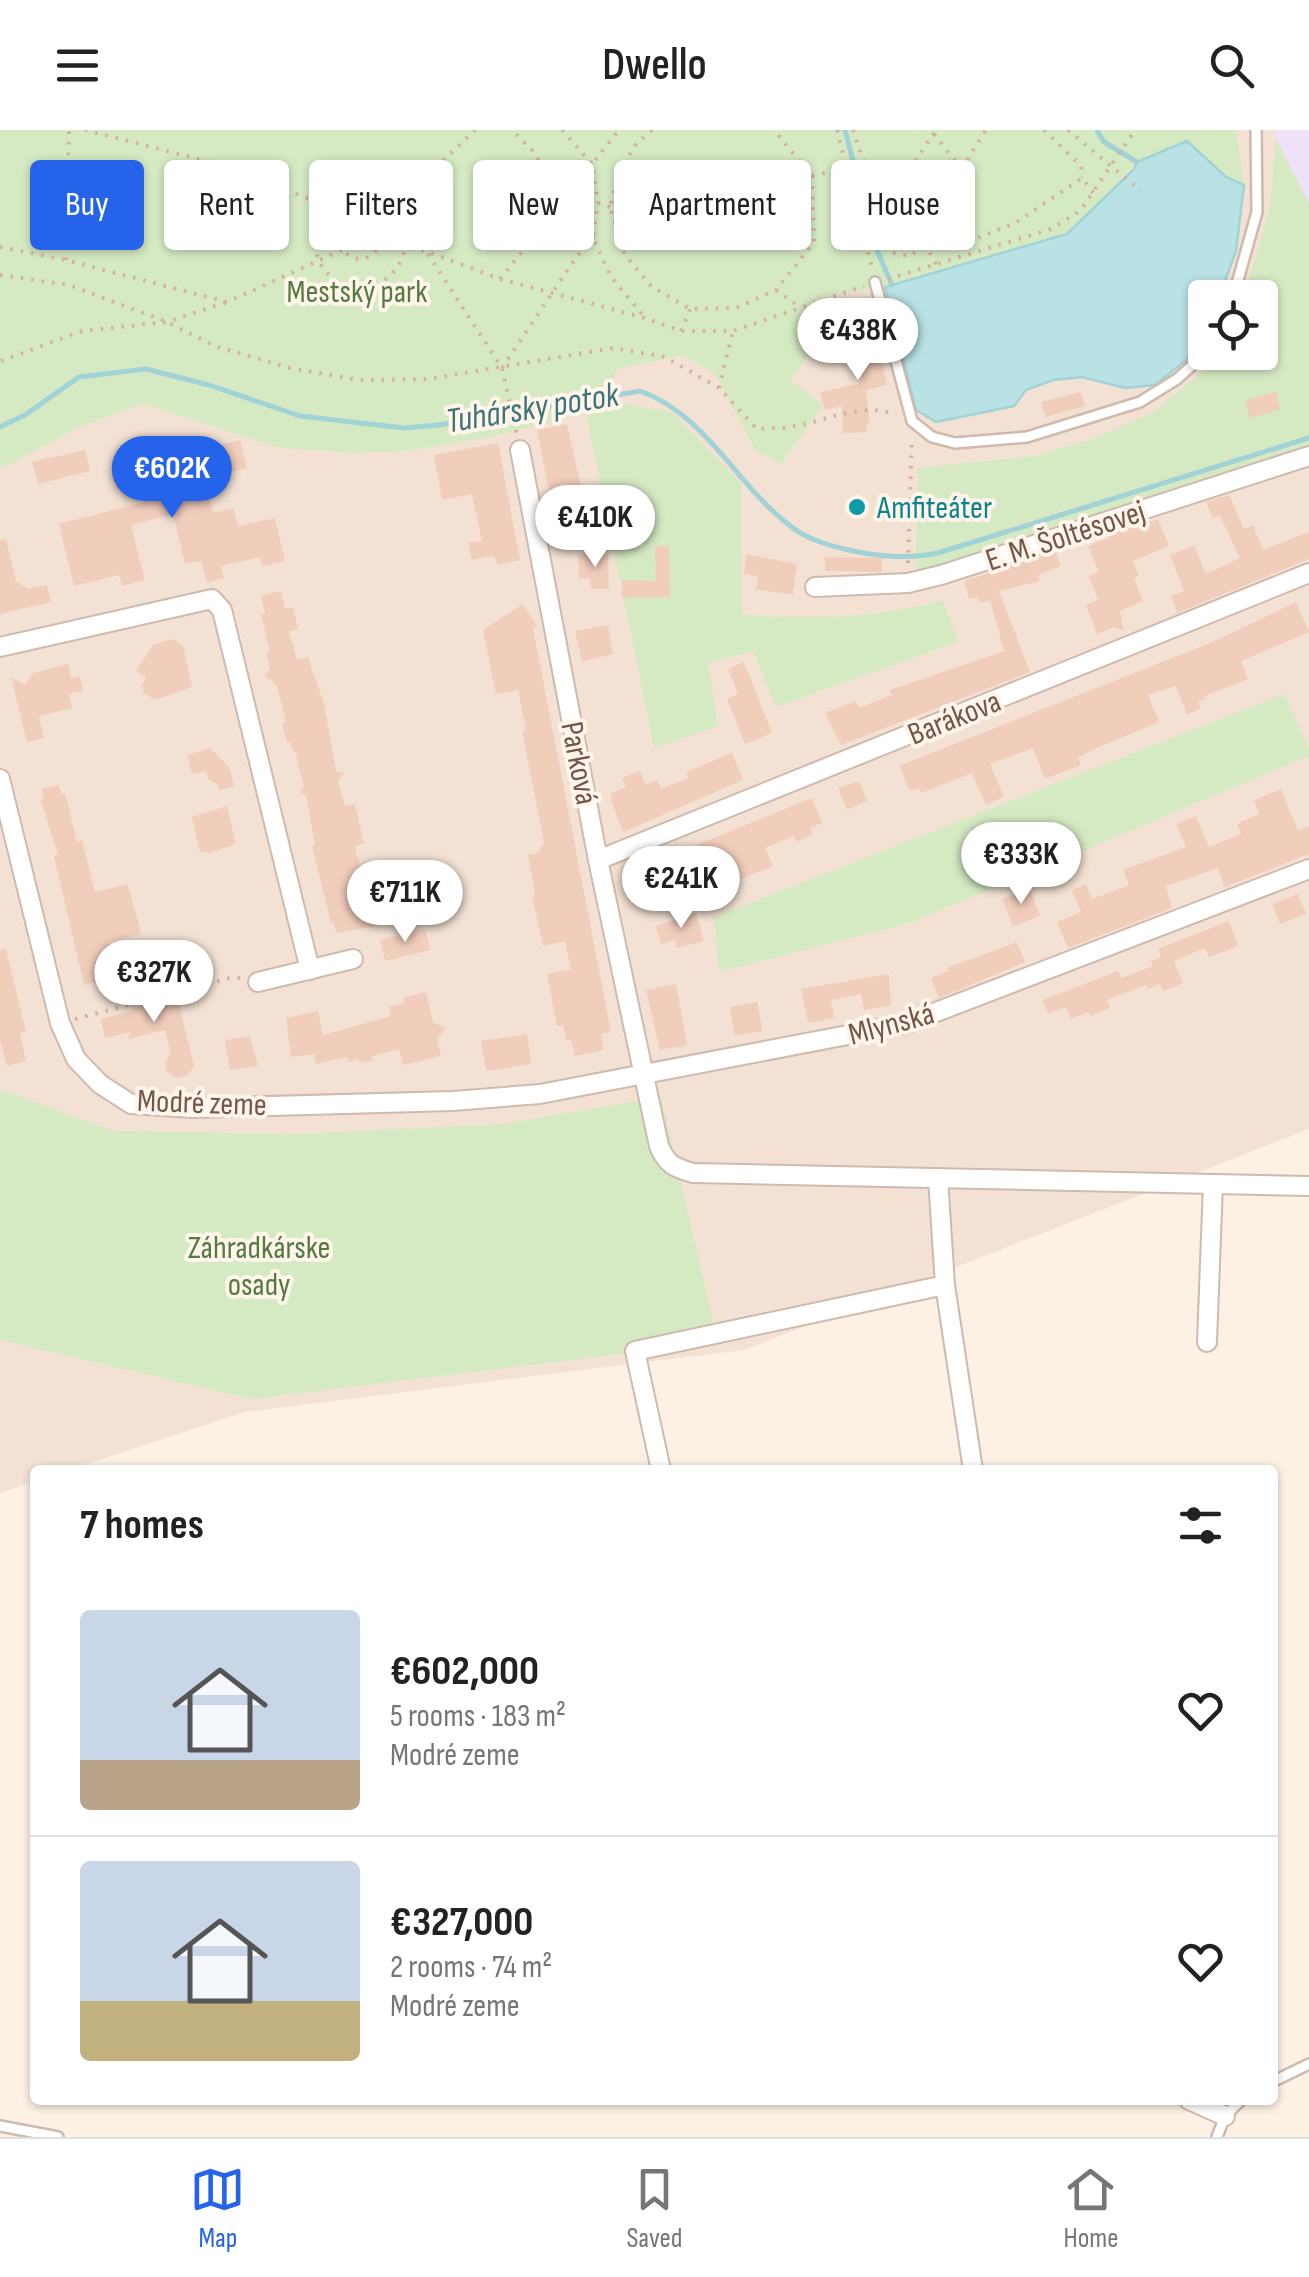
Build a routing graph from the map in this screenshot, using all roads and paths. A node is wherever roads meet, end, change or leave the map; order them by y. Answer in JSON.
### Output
{"nodes":[{"id":1,"x":69,"y":130,"type":"edge"},
{"id":2,"x":84,"y":130,"type":"edge"},
{"id":3,"x":475,"y":130,"type":"edge"},
{"id":4,"x":512,"y":130,"type":"edge"},
{"id":5,"x":562,"y":130,"type":"edge"},
{"id":6,"x":620,"y":130,"type":"edge"},
{"id":7,"x":652,"y":130,"type":"edge"},
{"id":8,"x":774,"y":130,"type":"edge"},
{"id":9,"x":837,"y":130,"type":"edge"},
{"id":10,"x":852,"y":130,"type":"edge"},
{"id":11,"x":986,"y":130,"type":"edge"},
{"id":12,"x":1044,"y":130,"type":"edge"},
{"id":13,"x":1068,"y":130,"type":"edge"},
{"id":14,"x":1134,"y":130,"type":"edge"},
{"id":15,"x":1256,"y":130,"type":"edge"},
{"id":16,"x":935,"y":132,"type":"edge"},
{"id":17,"x":444,"y":160,"type":"edge"},
{"id":18,"x":539,"y":160,"type":"edge"},
{"id":19,"x":588,"y":160,"type":"edge"},
{"id":20,"x":845,"y":160,"type":"edge"},
{"id":21,"x":861,"y":160,"type":"edge"},
{"id":22,"x":916,"y":160,"type":"edge"},
{"id":23,"x":955,"y":160,"type":"edge"},
{"id":24,"x":967,"y":160,"type":"edge"},
{"id":25,"x":594,"y":162,"type":"edge"},
{"id":26,"x":1111,"y":169,"type":"junction"},
{"id":27,"x":831,"y":172,"type":"edge"},
{"id":28,"x":812,"y":176,"type":"junction"},
{"id":29,"x":594,"y":177,"type":"edge"},
{"id":30,"x":1082,"y":178,"type":"junction"},
{"id":31,"x":1140,"y":191,"type":"dead end"},
{"id":32,"x":1094,"y":194,"type":"junction"},
{"id":33,"x":309,"y":199,"type":"edge"},
{"id":34,"x":598,"y":203,"type":"junction"},
{"id":35,"x":610,"y":208,"type":"junction"},
{"id":36,"x":594,"y":226,"type":"edge"},
{"id":37,"x":975,"y":239,"type":"edge"},
{"id":38,"x":594,"y":242,"type":"edge"},
{"id":39,"x":0,"y":247,"type":"edge"},
{"id":40,"x":319,"y":250,"type":"edge"},
{"id":41,"x":342,"y":250,"type":"joint"},
{"id":42,"x":376,"y":250,"type":"edge"},
{"id":43,"x":405,"y":250,"type":"edge"},
{"id":44,"x":419,"y":250,"type":"edge"},
{"id":45,"x":523,"y":250,"type":"edge"},
{"id":46,"x":583,"y":250,"type":"edge"},
{"id":47,"x":868,"y":250,"type":"edge"},
{"id":48,"x":888,"y":250,"type":"edge"},
{"id":49,"x":919,"y":250,"type":"edge"},
{"id":50,"x":928,"y":250,"type":"edge"},
{"id":51,"x":426,"y":251,"type":"junction"},
{"id":52,"x":66,"y":260,"type":"junction"},
{"id":53,"x":320,"y":260,"type":"junction"},
{"id":54,"x":936,"y":264,"type":"junction"},
{"id":55,"x":0,"y":276,"type":"edge"},
{"id":56,"x":896,"y":276,"type":"dead end"},
{"id":57,"x":500,"y":278,"type":"junction"},
{"id":58,"x":1238,"y":280,"type":"edge"},
{"id":59,"x":876,"y":282,"type":"junction"},
{"id":60,"x":776,"y":290,"type":"junction"},
{"id":61,"x":553,"y":292,"type":"junction"},
{"id":62,"x":227,"y":302,"type":"junction"},
{"id":63,"x":802,"y":308,"type":"junction"},
{"id":64,"x":690,"y":309,"type":"junction"},
{"id":65,"x":645,"y":318,"type":"junction"},
{"id":66,"x":166,"y":322,"type":"junction"},
{"id":67,"x":681,"y":331,"type":"junction"},
{"id":68,"x":733,"y":332,"type":"junction"},
{"id":69,"x":0,"y":361,"type":"edge"},
{"id":70,"x":502,"y":368,"type":"junction"},
{"id":71,"x":1188,"y":369,"type":"edge"},
{"id":72,"x":719,"y":388,"type":"junction"},
{"id":73,"x":912,"y":421,"type":"junction"},
{"id":74,"x":520,"y":450,"type":"joint"},
{"id":75,"x":1307,"y":463,"type":"edge"},
{"id":76,"x":1309,"y":573,"type":"edge"},
{"id":77,"x":908,"y":574,"type":"dead end"},
{"id":78,"x":815,"y":587,"type":"dead end"},
{"id":79,"x":0,"y":647,"type":"edge"},
{"id":80,"x":0,"y":779,"type":"edge"},
{"id":81,"x":598,"y":860,"type":"junction"},
{"id":82,"x":1309,"y":869,"type":"edge"},
{"id":83,"x":353,"y":959,"type":"dead end"},
{"id":84,"x":310,"y":970,"type":"junction"},
{"id":85,"x":258,"y":982,"type":"joint"},
{"id":86,"x":60,"y":1023,"type":"junction"},
{"id":87,"x":645,"y":1076,"type":"junction"},
{"id":88,"x":453,"y":1101,"type":"joint"},
{"id":89,"x":938,"y":1178,"type":"junction"},
{"id":90,"x":1213,"y":1184,"type":"junction"},
{"id":91,"x":1309,"y":1186,"type":"edge"},
{"id":92,"x":945,"y":1285,"type":"junction"},
{"id":93,"x":1207,"y":1342,"type":"dead end"},
{"id":94,"x":660,"y":1465,"type":"edge"},
{"id":95,"x":972,"y":1465,"type":"edge"},
{"id":96,"x":1309,"y":2064,"type":"edge"},
{"id":97,"x":1278,"y":2079,"type":"edge"},
{"id":98,"x":1200,"y":2105,"type":"edge"},
{"id":99,"x":1235,"y":2105,"type":"edge"},
{"id":100,"x":1225,"y":2116,"type":"junction"},
{"id":101,"x":0,"y":2126,"type":"edge"},
{"id":102,"x":58,"y":2137,"type":"edge"},
{"id":103,"x":1216,"y":2137,"type":"edge"}],
"edges":[{"from":1,"to":52,"type":"path"},
{"from":2,"to":33,"type":"path"},
{"from":3,"to":17,"type":"path"},
{"from":4,"to":18,"type":"path"},
{"from":5,"to":19,"type":"path"},
{"from":6,"to":25,"type":"path"},
{"from":7,"to":35,"type":"path"},
{"from":8,"to":28,"type":"path"},
{"from":9,"to":20,"type":"path"},
{"from":10,"to":21,"type":"path"},
{"from":11,"to":24,"type":"path"},
{"from":12,"to":30,"type":"path"},
{"from":13,"to":26,"type":"path"},
{"from":14,"to":26,"type":"path"},
{"from":15,"to":58,"type":"lane"},
{"from":16,"to":22,"type":"path"},
{"from":16,"to":23,"type":"path"},
{"from":26,"to":31,"type":"path"},
{"from":26,"to":32,"type":"path"},
{"from":27,"to":28,"type":"path"},
{"from":28,"to":60,"type":"path"},
{"from":29,"to":34,"type":"path"},
{"from":30,"to":32,"type":"path"},
{"from":30,"to":37,"type":"path"},
{"from":32,"to":54,"type":"path"},
{"from":34,"to":35,"type":"path"},
{"from":34,"to":36,"type":"path"},
{"from":35,"to":64,"type":"path"},
{"from":38,"to":65,"type":"path"},
{"from":39,"to":52,"type":"path"},
{"from":40,"to":53,"type":"path"},
{"from":41,"to":42,"type":"path"},
{"from":41,"to":53,"type":"path"},
{"from":43,"to":53,"type":"path"},
{"from":44,"to":51,"type":"path"},
{"from":45,"to":57,"type":"path"},
{"from":46,"to":61,"type":"path"},
{"from":47,"to":59,"type":"path"},
{"from":48,"to":49,"type":"path"},
{"from":50,"to":54,"type":"path"},
{"from":51,"to":57,"type":"path"},
{"from":51,"to":70,"type":"path"},
{"from":52,"to":62,"type":"path"},
{"from":53,"to":62,"type":"path"},
{"from":54,"to":56,"type":"path"},
{"from":55,"to":66,"type":"path"},
{"from":57,"to":61,"type":"path"},
{"from":59,"to":63,"type":"path"},
{"from":59,"to":73,"type":"lane"},
{"from":60,"to":63,"type":"path"},
{"from":60,"to":64,"type":"path"},
{"from":61,"to":65,"type":"path"},
{"from":61,"to":70,"type":"path"},
{"from":62,"to":66,"type":"path"},
{"from":63,"to":68,"type":"path"},
{"from":64,"to":67,"type":"path"},
{"from":65,"to":67,"type":"path"},
{"from":66,"to":69,"type":"path"},
{"from":66,"to":70,"type":"path"},
{"from":67,"to":68,"type":"path"},
{"from":68,"to":72,"type":"path"},
{"from":70,"to":72,"type":"path"},
{"from":70,"to":74,"type":"path"},
{"from":71,"to":73,"type":"lane"},
{"from":72,"to":73,"type":"path"},
{"from":73,"to":77,"type":"path"},
{"from":74,"to":81,"type":"street","name":"Parková"},
{"from":75,"to":78,"type":"street","name":"E. M. Šoltésovej"},
{"from":76,"to":81,"type":"street","name":"Barákova"},
{"from":79,"to":84,"type":"street"},
{"from":80,"to":86,"type":"street","name":"Modré zeme"},
{"from":81,"to":87,"type":"street","name":"Parková"},
{"from":82,"to":87,"type":"street","name":"Mlynská"},
{"from":83,"to":84,"type":"street"},
{"from":84,"to":85,"type":"street"},
{"from":85,"to":86,"type":"path"},
{"from":86,"to":88,"type":"street","name":"Modré zeme"},
{"from":87,"to":88,"type":"street","name":"Mlynská"},
{"from":87,"to":89,"type":"street","name":"Parková"},
{"from":89,"to":90,"type":"street"},
{"from":89,"to":92,"type":"street"},
{"from":90,"to":91,"type":"street"},
{"from":90,"to":93,"type":"street"},
{"from":92,"to":94,"type":"street"},
{"from":92,"to":95,"type":"street"},
{"from":96,"to":97,"type":"lane"},
{"from":98,"to":100,"type":"street"},
{"from":99,"to":100,"type":"lane"},
{"from":100,"to":103,"type":"lane"},
{"from":101,"to":102,"type":"lane"}]}
